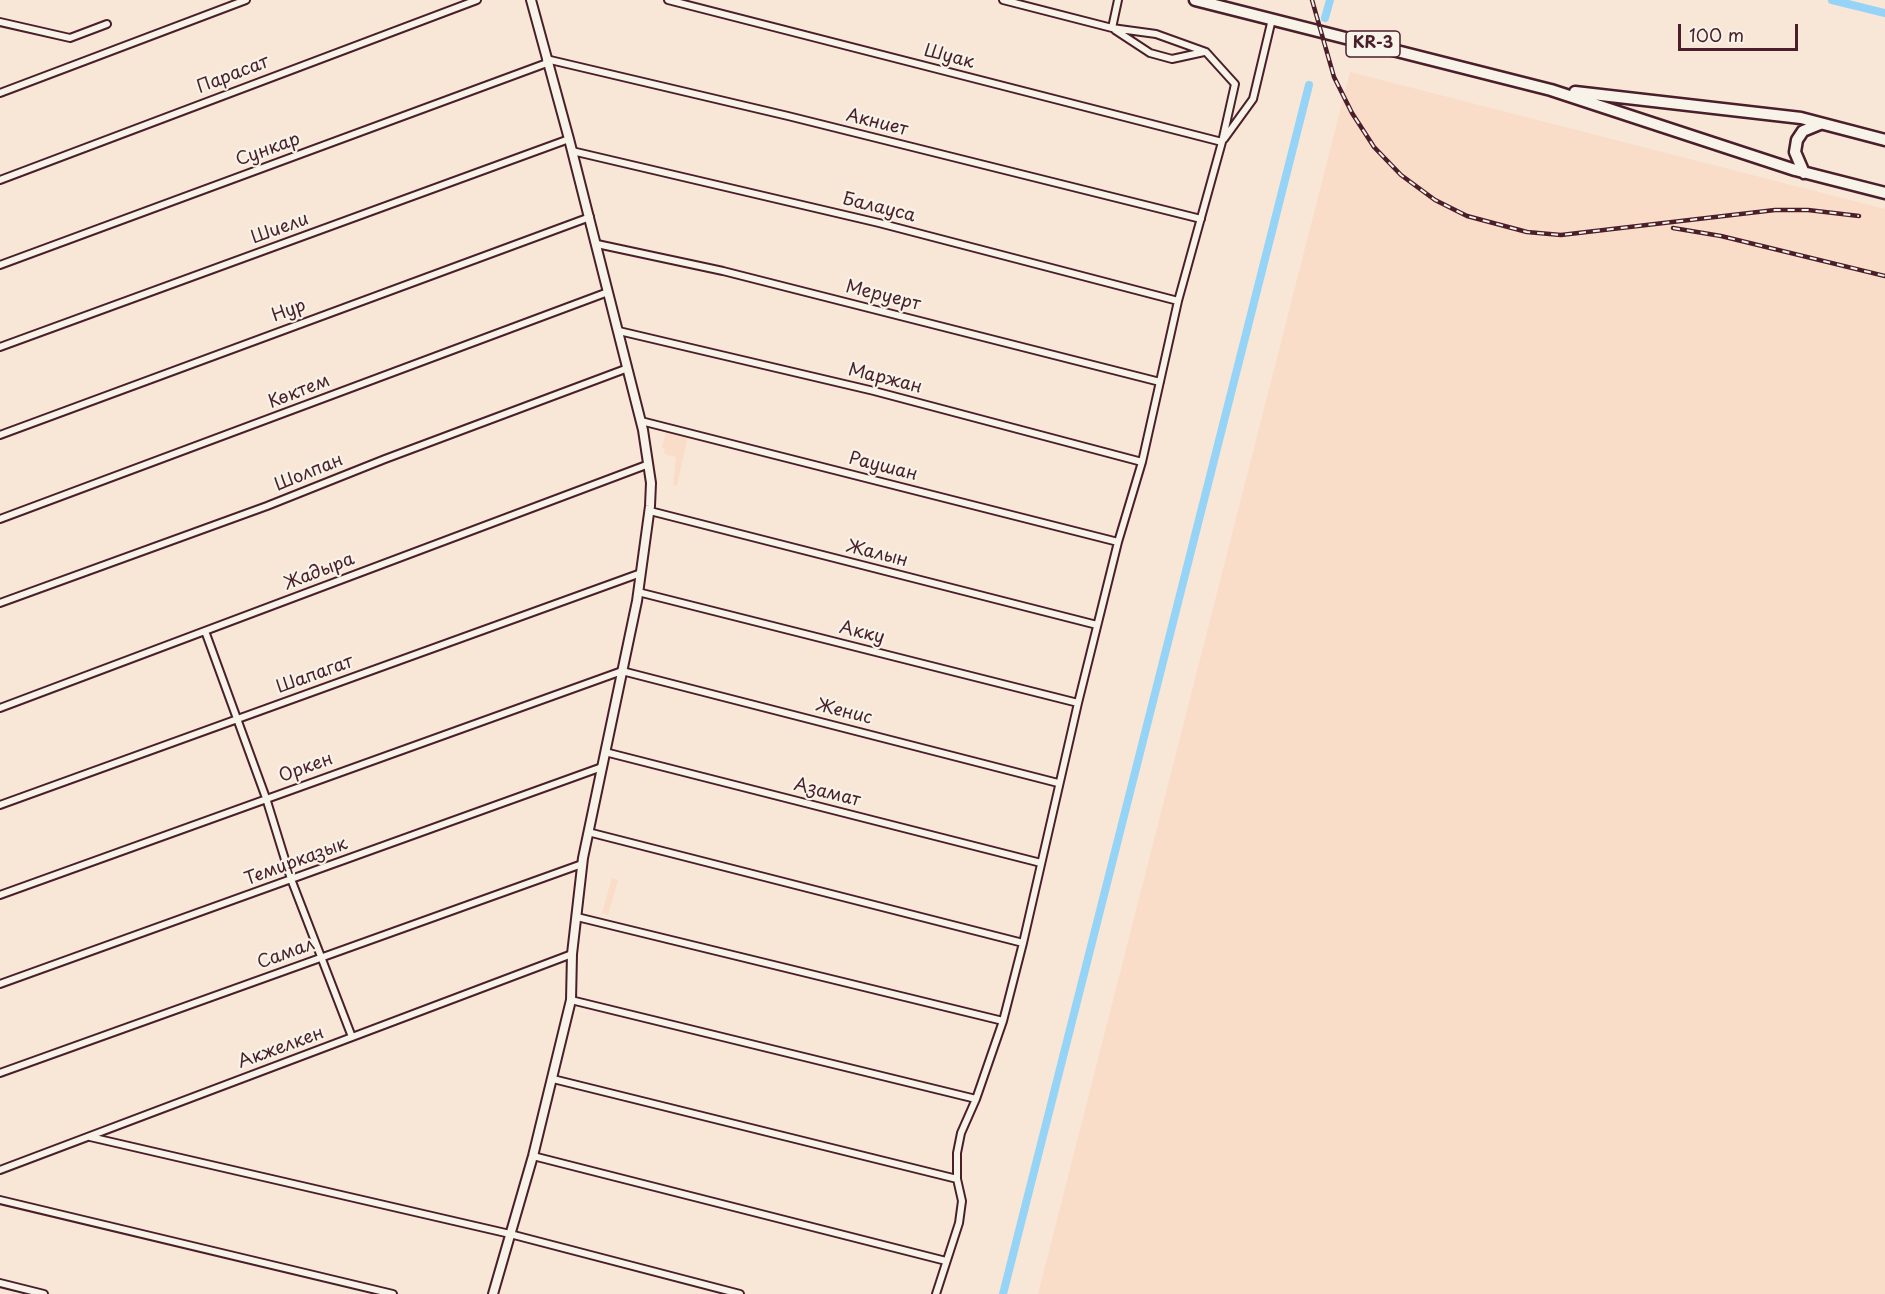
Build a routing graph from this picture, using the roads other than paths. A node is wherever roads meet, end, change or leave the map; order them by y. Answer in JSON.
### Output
{"nodes":[{"id":1,"x":246,"y":0,"type":"edge"},
{"id":2,"x":477,"y":0,"type":"edge"},
{"id":3,"x":531,"y":0,"type":"edge"},
{"id":4,"x":668,"y":0,"type":"edge"},
{"id":5,"x":1003,"y":0,"type":"edge"},
{"id":6,"x":1118,"y":0,"type":"edge"},
{"id":7,"x":1195,"y":0,"type":"edge"},
{"id":8,"x":1272,"y":19,"type":"junction"},
{"id":9,"x":0,"y":22,"type":"edge"},
{"id":10,"x":107,"y":24,"type":"dead end"},
{"id":11,"x":1112,"y":28,"type":"junction"},
{"id":12,"x":1206,"y":52,"type":"junction"},
{"id":13,"x":546,"y":61,"type":"junction"},
{"id":14,"x":1551,"y":90,"type":"junction"},
{"id":15,"x":0,"y":93,"type":"edge"},
{"id":16,"x":1823,"y":123,"type":"junction"},
{"id":17,"x":569,"y":139,"type":"junction"},
{"id":18,"x":1885,"y":140,"type":"edge"},
{"id":19,"x":1222,"y":142,"type":"junction"},
{"id":20,"x":572,"y":151,"type":"junction"},
{"id":21,"x":1804,"y":173,"type":"junction"},
{"id":22,"x":0,"y":180,"type":"edge"},
{"id":23,"x":1885,"y":193,"type":"edge"},
{"id":24,"x":590,"y":217,"type":"junction"},
{"id":25,"x":1201,"y":219,"type":"junction"},
{"id":26,"x":597,"y":244,"type":"junction"},
{"id":27,"x":0,"y":265,"type":"edge"},
{"id":28,"x":608,"y":292,"type":"junction"},
{"id":29,"x":1178,"y":301,"type":"junction"},
{"id":30,"x":619,"y":331,"type":"junction"},
{"id":31,"x":0,"y":347,"type":"edge"},
{"id":32,"x":628,"y":368,"type":"junction"},
{"id":33,"x":1160,"y":382,"type":"junction"},
{"id":34,"x":641,"y":421,"type":"junction"},
{"id":35,"x":0,"y":435,"type":"edge"},
{"id":36,"x":1142,"y":462,"type":"junction"},
{"id":37,"x":649,"y":464,"type":"junction"},
{"id":38,"x":650,"y":511,"type":"junction"},
{"id":39,"x":0,"y":519,"type":"edge"},
{"id":40,"x":1118,"y":542,"type":"junction"},
{"id":41,"x":641,"y":573,"type":"junction"},
{"id":42,"x":638,"y":592,"type":"junction"},
{"id":43,"x":0,"y":603,"type":"edge"},
{"id":44,"x":1097,"y":625,"type":"junction"},
{"id":45,"x":205,"y":631,"type":"junction"},
{"id":46,"x":622,"y":671,"type":"junction"},
{"id":47,"x":1078,"y":703,"type":"junction"},
{"id":48,"x":0,"y":708,"type":"edge"},
{"id":49,"x":237,"y":719,"type":"junction"},
{"id":50,"x":605,"y":752,"type":"junction"},
{"id":51,"x":602,"y":767,"type":"junction"},
{"id":52,"x":1059,"y":783,"type":"junction"},
{"id":53,"x":266,"y":798,"type":"junction"},
{"id":54,"x":0,"y":805,"type":"edge"},
{"id":55,"x":588,"y":832,"type":"junction"},
{"id":56,"x":1041,"y":863,"type":"junction"},
{"id":57,"x":582,"y":864,"type":"junction"},
{"id":58,"x":291,"y":879,"type":"junction"},
{"id":59,"x":0,"y":895,"type":"edge"},
{"id":60,"x":577,"y":917,"type":"junction"},
{"id":61,"x":1023,"y":943,"type":"junction"},
{"id":62,"x":572,"y":954,"type":"junction"},
{"id":63,"x":323,"y":957,"type":"junction"},
{"id":64,"x":0,"y":984,"type":"edge"},
{"id":65,"x":571,"y":1000,"type":"junction"},
{"id":66,"x":1003,"y":1021,"type":"junction"},
{"id":67,"x":352,"y":1037,"type":"junction"},
{"id":68,"x":0,"y":1073,"type":"edge"},
{"id":69,"x":553,"y":1079,"type":"junction"},
{"id":70,"x":976,"y":1099,"type":"junction"},
{"id":71,"x":90,"y":1137,"type":"junction"},
{"id":72,"x":533,"y":1156,"type":"junction"},
{"id":73,"x":0,"y":1170,"type":"edge"},
{"id":74,"x":957,"y":1179,"type":"junction"},
{"id":75,"x":0,"y":1200,"type":"edge"},
{"id":76,"x":510,"y":1234,"type":"junction"},
{"id":77,"x":946,"y":1261,"type":"junction"},
{"id":78,"x":0,"y":1283,"type":"edge"},
{"id":79,"x":44,"y":1294,"type":"edge"},
{"id":80,"x":393,"y":1294,"type":"edge"},
{"id":81,"x":493,"y":1294,"type":"edge"},
{"id":82,"x":740,"y":1294,"type":"edge"},
{"id":83,"x":936,"y":1294,"type":"edge"}],
"edges":[{"from":1,"to":15,"type":"street"},
{"from":2,"to":22,"type":"street","name":"Парасат"},
{"from":3,"to":13,"type":"street"},
{"from":4,"to":19,"type":"street","name":"Шуак"},
{"from":5,"to":11,"type":"street"},
{"from":6,"to":11,"type":"street"},
{"from":7,"to":8,"type":"main road","number":"KR-3"},
{"from":8,"to":14,"type":"main road","number":"KR-3"},
{"from":8,"to":19,"type":"street"},
{"from":9,"to":10,"type":"street"},
{"from":11,"to":12,"type":"street"},
{"from":11,"to":12,"type":"street"},
{"from":12,"to":19,"type":"street"},
{"from":13,"to":17,"type":"street"},
{"from":13,"to":25,"type":"street","name":"Акниет"},
{"from":13,"to":27,"type":"street","name":"Сункар"},
{"from":14,"to":16,"type":"main road","number":"KR-3"},
{"from":14,"to":21,"type":"main road","number":"KR-3"},
{"from":16,"to":18,"type":"main road","number":"KR-3"},
{"from":16,"to":21,"type":"main road"},
{"from":17,"to":20,"type":"street"},
{"from":17,"to":31,"type":"street","name":"Шиели"},
{"from":19,"to":25,"type":"street"},
{"from":20,"to":24,"type":"street"},
{"from":20,"to":29,"type":"street","name":"Балауса"},
{"from":21,"to":23,"type":"main road","number":"KR-3"},
{"from":24,"to":26,"type":"street"},
{"from":24,"to":35,"type":"street","name":"Нур"},
{"from":25,"to":29,"type":"street"},
{"from":26,"to":28,"type":"street"},
{"from":26,"to":33,"type":"street","name":"Меруерт"},
{"from":28,"to":30,"type":"street"},
{"from":28,"to":39,"type":"street","name":"Көктем"},
{"from":29,"to":33,"type":"street"},
{"from":30,"to":32,"type":"street"},
{"from":30,"to":36,"type":"street","name":"Маржан"},
{"from":32,"to":34,"type":"street"},
{"from":32,"to":43,"type":"street","name":"Шолпан"},
{"from":33,"to":36,"type":"street"},
{"from":34,"to":37,"type":"street"},
{"from":34,"to":40,"type":"street","name":"Раушан"},
{"from":36,"to":40,"type":"street"},
{"from":37,"to":38,"type":"street"},
{"from":37,"to":45,"type":"street","name":"Жадыра"},
{"from":38,"to":41,"type":"street"},
{"from":38,"to":44,"type":"street","name":"Жалын"},
{"from":40,"to":44,"type":"street"},
{"from":41,"to":42,"type":"street"},
{"from":41,"to":49,"type":"street","name":"Шапагат"},
{"from":42,"to":46,"type":"street"},
{"from":42,"to":47,"type":"street","name":"Акку"},
{"from":44,"to":47,"type":"street"},
{"from":45,"to":48,"type":"street","name":"Жадыра"},
{"from":45,"to":49,"type":"street"},
{"from":46,"to":50,"type":"street"},
{"from":46,"to":52,"type":"street","name":"Женис"},
{"from":46,"to":53,"type":"street","name":"Оркен"},
{"from":47,"to":52,"type":"street"},
{"from":49,"to":53,"type":"street"},
{"from":49,"to":54,"type":"street","name":"Шапагат"},
{"from":50,"to":51,"type":"street"},
{"from":50,"to":56,"type":"street","name":"Азамат"},
{"from":51,"to":55,"type":"street"},
{"from":51,"to":58,"type":"street","name":"Темирказык"},
{"from":52,"to":56,"type":"street"},
{"from":53,"to":58,"type":"street"},
{"from":53,"to":59,"type":"street","name":"Оркен"},
{"from":55,"to":57,"type":"street"},
{"from":55,"to":61,"type":"street"},
{"from":56,"to":61,"type":"street"},
{"from":57,"to":60,"type":"street"},
{"from":57,"to":63,"type":"street","name":"Самал"},
{"from":58,"to":63,"type":"street"},
{"from":58,"to":64,"type":"street","name":"Темирказык"},
{"from":60,"to":62,"type":"street"},
{"from":60,"to":66,"type":"street"},
{"from":61,"to":66,"type":"street"},
{"from":62,"to":65,"type":"street"},
{"from":62,"to":67,"type":"street","name":"Акжелкен"},
{"from":63,"to":67,"type":"street"},
{"from":63,"to":68,"type":"street","name":"Самал"},
{"from":65,"to":69,"type":"street"},
{"from":65,"to":70,"type":"street"},
{"from":66,"to":70,"type":"street"},
{"from":67,"to":71,"type":"street","name":"Акжелкен"},
{"from":69,"to":72,"type":"street"},
{"from":69,"to":74,"type":"street"},
{"from":70,"to":74,"type":"street"},
{"from":71,"to":73,"type":"street","name":"Акжелкен"},
{"from":71,"to":76,"type":"street"},
{"from":72,"to":76,"type":"street"},
{"from":72,"to":77,"type":"street"},
{"from":74,"to":77,"type":"street"},
{"from":75,"to":80,"type":"street"},
{"from":76,"to":81,"type":"street"},
{"from":76,"to":82,"type":"street"},
{"from":77,"to":83,"type":"street"},
{"from":78,"to":79,"type":"street"}]}
